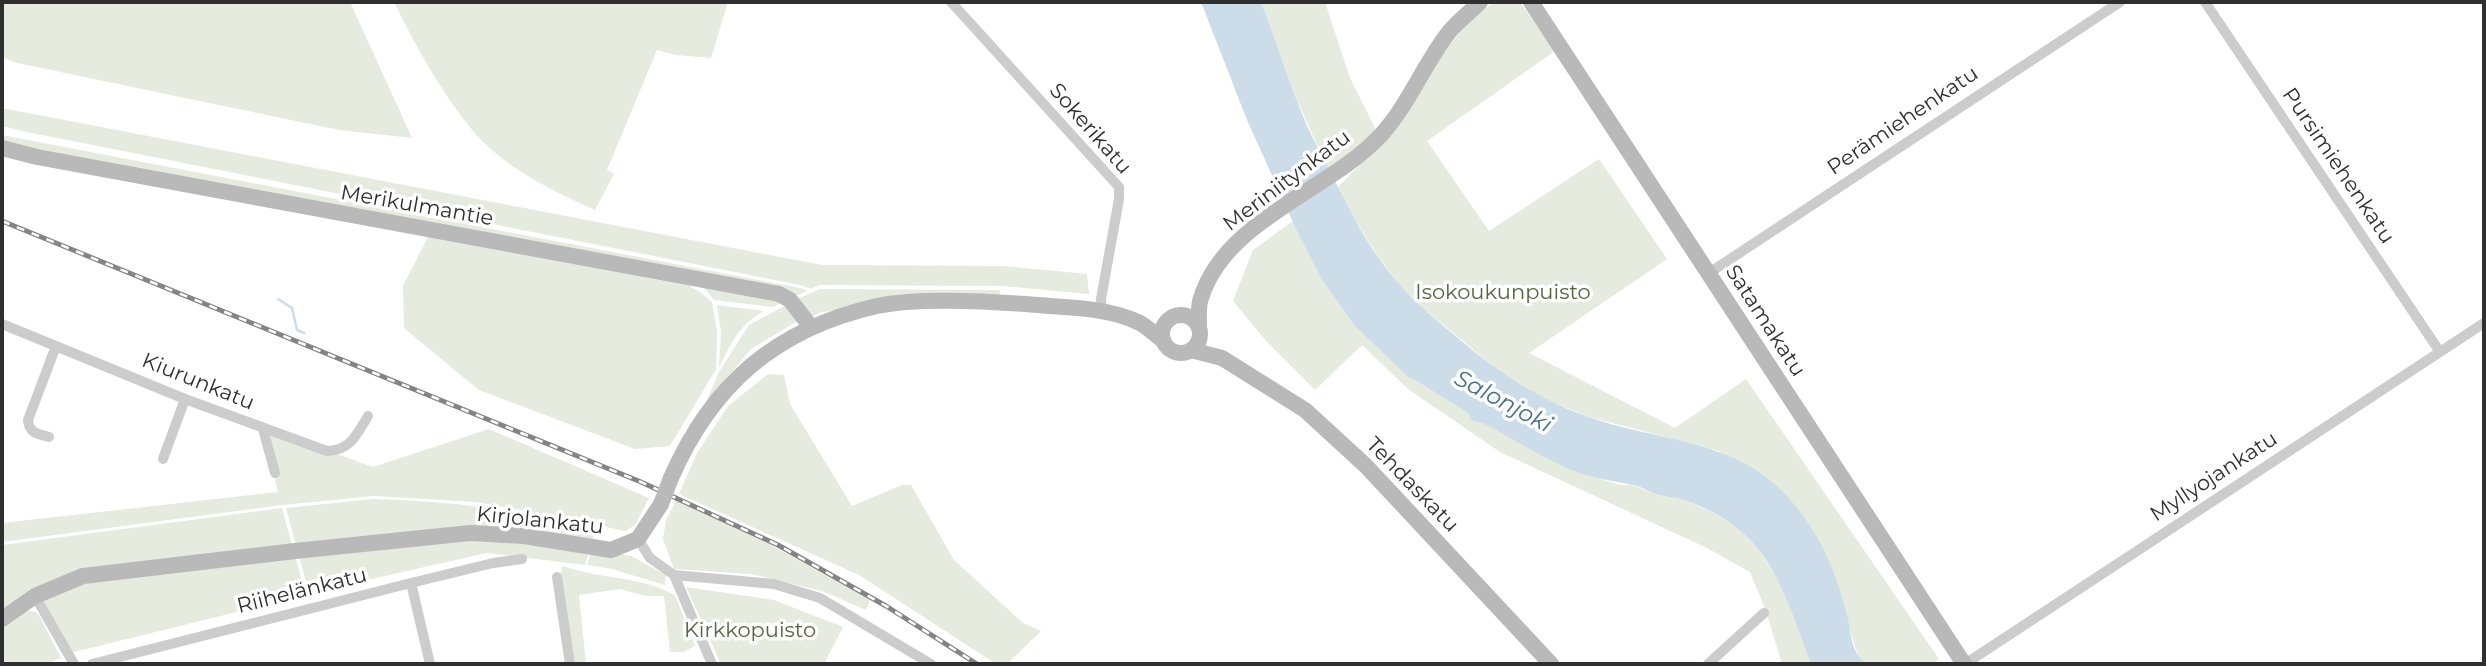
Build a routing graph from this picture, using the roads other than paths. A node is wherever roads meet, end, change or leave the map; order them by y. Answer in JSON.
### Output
{"nodes":[{"id":1,"x":951,"y":2,"type":"edge"},
{"id":2,"x":1480,"y":2,"type":"edge"},
{"id":3,"x":1531,"y":2,"type":"edge"},
{"id":4,"x":2120,"y":2,"type":"edge"},
{"id":5,"x":2205,"y":2,"type":"edge"},
{"id":6,"x":2,"y":148,"type":"edge"},
{"id":7,"x":1709,"y":273,"type":"junction"},
{"id":8,"x":1200,"y":298,"type":"junction"},
{"id":9,"x":1101,"y":311,"type":"junction"},
{"id":10,"x":1173,"y":318,"type":"junction"},
{"id":11,"x":1139,"y":323,"type":"junction"},
{"id":12,"x":2484,"y":323,"type":"edge"},
{"id":13,"x":2,"y":324,"type":"edge"},
{"id":14,"x":811,"y":327,"type":"junction"},
{"id":15,"x":1200,"y":330,"type":"junction"},
{"id":16,"x":1161,"y":339,"type":"junction"},
{"id":17,"x":56,"y":346,"type":"junction"},
{"id":18,"x":1191,"y":350,"type":"junction"},
{"id":19,"x":2440,"y":352,"type":"junction"},
{"id":20,"x":1222,"y":358,"type":"junction"},
{"id":21,"x":185,"y":399,"type":"junction"},
{"id":22,"x":368,"y":416,"type":"dead end"},
{"id":23,"x":263,"y":429,"type":"junction"},
{"id":24,"x":49,"y":437,"type":"dead end"},
{"id":25,"x":163,"y":459,"type":"dead end"},
{"id":26,"x":275,"y":473,"type":"dead end"},
{"id":27,"x":638,"y":539,"type":"junction"},
{"id":28,"x":522,"y":559,"type":"dead end"},
{"id":29,"x":674,"y":575,"type":"junction"},
{"id":30,"x":557,"y":578,"type":"dead end"},
{"id":31,"x":411,"y":583,"type":"junction"},
{"id":32,"x":35,"y":596,"type":"junction"},
{"id":33,"x":1764,"y":613,"type":"dead end"},
{"id":34,"x":2,"y":619,"type":"edge"},
{"id":35,"x":74,"y":664,"type":"edge"},
{"id":36,"x":92,"y":664,"type":"edge"},
{"id":37,"x":430,"y":664,"type":"edge"},
{"id":38,"x":570,"y":664,"type":"edge"},
{"id":39,"x":712,"y":664,"type":"edge"},
{"id":40,"x":931,"y":664,"type":"edge"},
{"id":41,"x":1551,"y":664,"type":"edge"},
{"id":42,"x":1708,"y":664,"type":"edge"},
{"id":43,"x":1964,"y":664,"type":"edge"}],
"edges":[{"from":1,"to":9,"type":"street","name":"Sokerikatu"},
{"from":2,"to":8,"type":"street","name":"Meriniitynkatu"},
{"from":3,"to":7,"type":"street","name":"Satamakatu"},
{"from":4,"to":7,"type":"street","name":"Perämiehenkatu"},
{"from":5,"to":19,"type":"street","name":"Pursimiehenkatu"},
{"from":6,"to":14,"type":"street","name":"Merikulmantie"},
{"from":7,"to":43,"type":"street","name":"Satamakatu"},
{"from":8,"to":10,"type":"street","name":"Meriniitynkatu"},
{"from":8,"to":15,"type":"street","name":"Meriniitynkatu"},
{"from":9,"to":11,"type":"street"},
{"from":9,"to":14,"type":"street"},
{"from":10,"to":11,"type":"street"},
{"from":10,"to":15,"type":"street"},
{"from":10,"to":16,"type":"street"},
{"from":11,"to":16,"type":"street"},
{"from":12,"to":19,"type":"street","name":"Myllyojankatu"},
{"from":13,"to":17,"type":"street","name":"Kiurunkatu"},
{"from":14,"to":27,"type":"street","bridge":true},
{"from":15,"to":18,"type":"street"},
{"from":15,"to":20,"type":"street","name":"Tehdaskatu"},
{"from":16,"to":18,"type":"street"},
{"from":17,"to":21,"type":"street","name":"Kiurunkatu"},
{"from":17,"to":24,"type":"street"},
{"from":18,"to":20,"type":"street","name":"Tehdaskatu"},
{"from":19,"to":43,"type":"street","name":"Myllyojankatu"},
{"from":20,"to":41,"type":"street","name":"Tehdaskatu"},
{"from":21,"to":23,"type":"street","name":"Kiurunkatu"},
{"from":21,"to":25,"type":"street"},
{"from":22,"to":23,"type":"street","name":"Kiurunkatu"},
{"from":23,"to":26,"type":"street"},
{"from":27,"to":29,"type":"street"},
{"from":27,"to":32,"type":"street","name":"Kirjolankatu"},
{"from":28,"to":31,"type":"street","name":"Riihelänkatu"},
{"from":29,"to":39,"type":"street"},
{"from":29,"to":40,"type":"street"},
{"from":30,"to":38,"type":"street"},
{"from":31,"to":36,"type":"street","name":"Riihelänkatu"},
{"from":31,"to":37,"type":"street"},
{"from":32,"to":34,"type":"street","name":"Kirjolankatu"},
{"from":32,"to":35,"type":"street"},
{"from":33,"to":42,"type":"street"}]}
